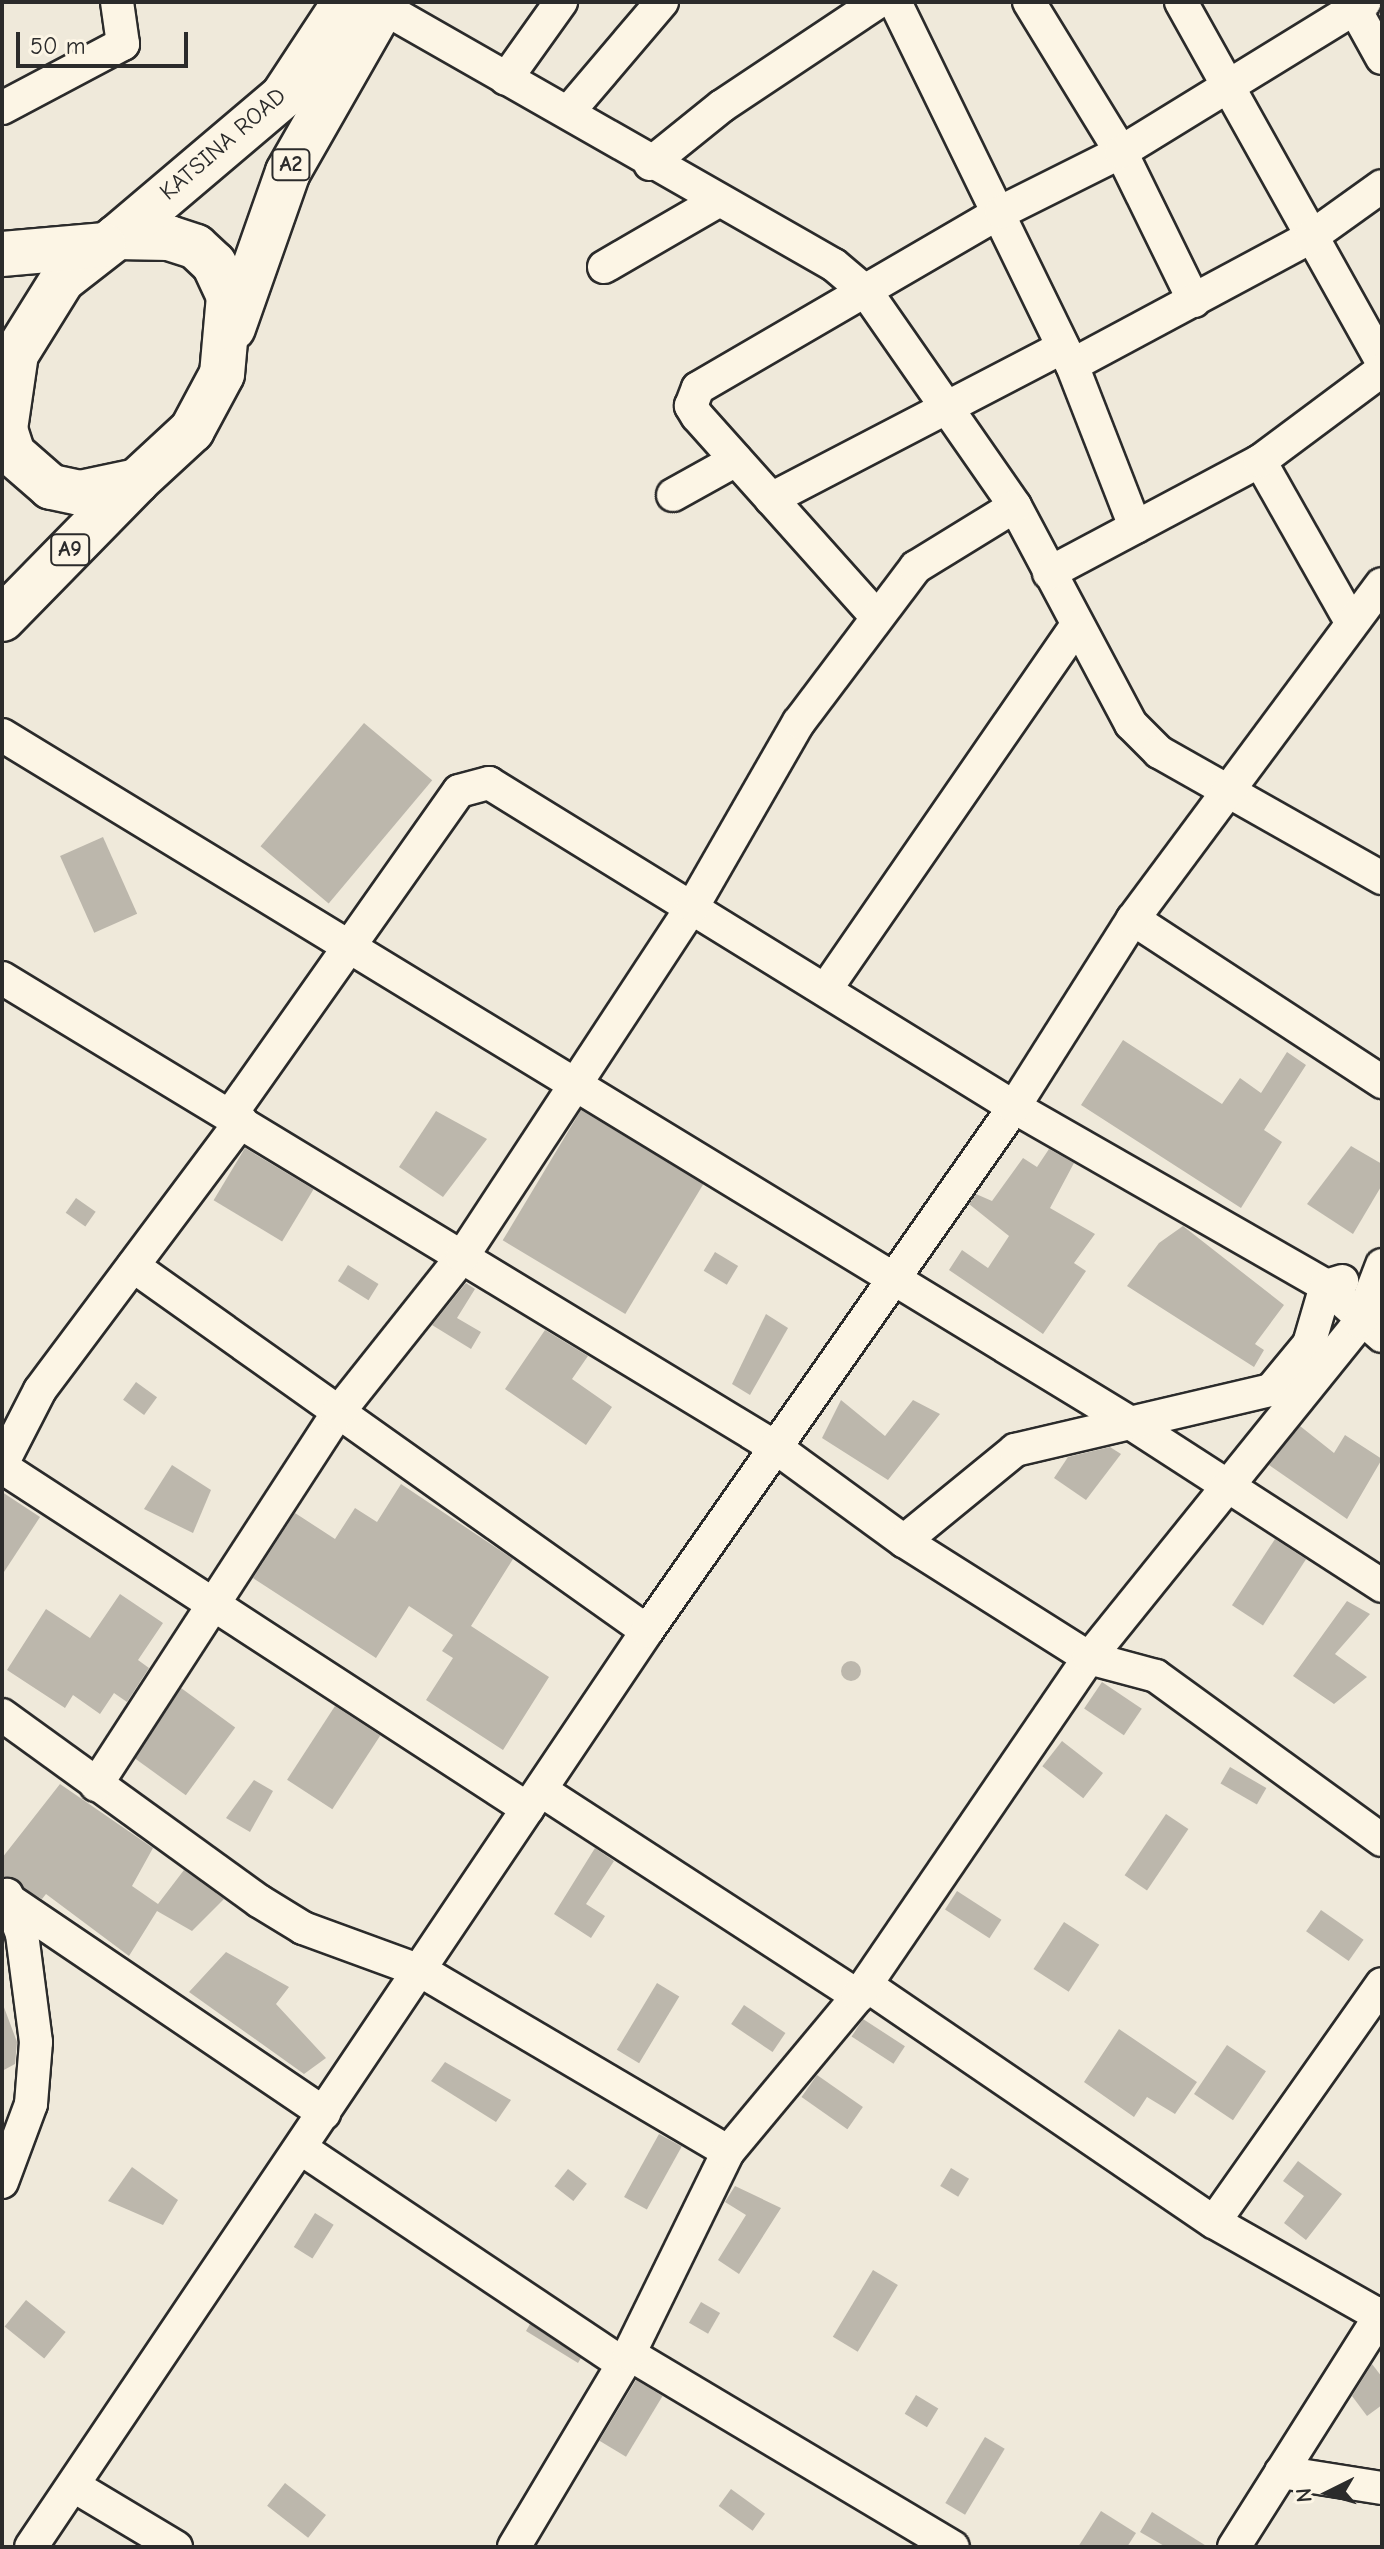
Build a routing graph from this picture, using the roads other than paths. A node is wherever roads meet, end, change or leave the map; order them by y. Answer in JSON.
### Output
{"nodes":[{"id":1,"x":117,"y":2,"type":"edge"},
{"id":2,"x":561,"y":2,"type":"edge"},
{"id":3,"x":662,"y":2,"type":"edge"},
{"id":4,"x":878,"y":2,"type":"edge"},
{"id":5,"x":895,"y":2,"type":"edge"},
{"id":6,"x":1029,"y":2,"type":"edge"},
{"id":7,"x":1181,"y":2,"type":"edge"},
{"id":8,"x":371,"y":4,"type":"edge"},
{"id":9,"x":1357,"y":4,"type":"edge"},
{"id":10,"x":1382,"y":58,"type":"edge"},
{"id":11,"x":506,"y":79,"type":"junction"},
{"id":12,"x":1226,"y":85,"type":"junction"},
{"id":13,"x":2,"y":108,"type":"edge"},
{"id":14,"x":570,"y":110,"type":"junction"},
{"id":15,"x":1121,"y":152,"type":"junction"},
{"id":16,"x":650,"y":164,"type":"junction"},
{"id":17,"x":1382,"y":186,"type":"edge"},
{"id":18,"x":718,"y":201,"type":"junction"},
{"id":19,"x":1001,"y":212,"type":"junction"},
{"id":20,"x":1311,"y":237,"type":"junction"},
{"id":21,"x":110,"y":241,"type":"junction"},
{"id":22,"x":2,"y":254,"type":"edge"},
{"id":23,"x":604,"y":267,"type":"dead end"},
{"id":24,"x":867,"y":293,"type":"junction"},
{"id":25,"x":1194,"y":301,"type":"junction"},
{"id":26,"x":230,"y":338,"type":"junction"},
{"id":27,"x":1067,"y":356,"type":"junction"},
{"id":28,"x":1382,"y":362,"type":"edge"},
{"id":29,"x":1382,"y":370,"type":"edge"},
{"id":30,"x":950,"y":406,"type":"junction"},
{"id":31,"x":4,"y":414,"type":"edge"},
{"id":32,"x":736,"y":460,"type":"junction"},
{"id":33,"x":1260,"y":461,"type":"junction"},
{"id":34,"x":137,"y":481,"type":"junction"},
{"id":35,"x":673,"y":495,"type":"dead end"},
{"id":36,"x":771,"y":499,"type":"junction"},
{"id":37,"x":1015,"y":506,"type":"junction"},
{"id":38,"x":1135,"y":527,"type":"junction"},
{"id":39,"x":1049,"y":573,"type":"junction"},
{"id":40,"x":1382,"y":584,"type":"edge"},
{"id":41,"x":876,"y":616,"type":"junction"},
{"id":42,"x":2,"y":619,"type":"edge"},
{"id":43,"x":1351,"y":622,"type":"junction"},
{"id":44,"x":1076,"y":627,"type":"junction"},
{"id":45,"x":2,"y":735,"type":"edge"},
{"id":46,"x":1223,"y":790,"type":"junction"},
{"id":47,"x":1382,"y":878,"type":"edge"},
{"id":48,"x":693,"y":906,"type":"junction"},
{"id":49,"x":1133,"y":919,"type":"junction"},
{"id":50,"x":347,"y":945,"type":"junction"},
{"id":51,"x":2,"y":978,"type":"edge"},
{"id":52,"x":828,"y":986,"type":"junction"},
{"id":53,"x":1382,"y":1082,"type":"edge"},
{"id":54,"x":573,"y":1084,"type":"junction"},
{"id":55,"x":1014,"y":1107,"type":"junction"},
{"id":56,"x":236,"y":1118,"type":"junction"},
{"id":57,"x":462,"y":1257,"type":"junction"},
{"id":58,"x":133,"y":1266,"type":"junction"},
{"id":59,"x":1381,"y":1267,"type":"edge"},
{"id":60,"x":891,"y":1280,"type":"junction"},
{"id":61,"x":1326,"y":1286,"type":"junction"},
{"id":62,"x":1371,"y":1329,"type":"edge"},
{"id":63,"x":40,"y":1390,"type":"junction"},
{"id":64,"x":2,"y":1403,"type":"edge"},
{"id":65,"x":337,"y":1414,"type":"junction"},
{"id":66,"x":1132,"y":1424,"type":"junction"},
{"id":67,"x":775,"y":1447,"type":"junction"},
{"id":68,"x":2,"y":1466,"type":"edge"},
{"id":69,"x":1224,"y":1483,"type":"junction"},
{"id":70,"x":904,"y":1541,"type":"junction"},
{"id":71,"x":1382,"y":1586,"type":"edge"},
{"id":72,"x":215,"y":1602,"type":"junction"},
{"id":73,"x":647,"y":1631,"type":"junction"},
{"id":74,"x":1089,"y":1658,"type":"junction"},
{"id":75,"x":2,"y":1715,"type":"edge"},
{"id":76,"x":96,"y":1785,"type":"junction"},
{"id":77,"x":535,"y":1800,"type":"junction"},
{"id":78,"x":1382,"y":1840,"type":"edge"},
{"id":79,"x":7,"y":1895,"type":"edge"},
{"id":80,"x":423,"y":1972,"type":"junction"},
{"id":81,"x":1382,"y":1984,"type":"edge"},
{"id":82,"x":862,"y":1990,"type":"junction"},
{"id":83,"x":324,"y":2113,"type":"junction"},
{"id":84,"x":302,"y":2149,"type":"junction"},
{"id":85,"x":728,"y":2152,"type":"junction"},
{"id":86,"x":2,"y":2182,"type":"edge"},
{"id":87,"x":1214,"y":2222,"type":"junction"},
{"id":88,"x":1381,"y":2315,"type":"edge"},
{"id":89,"x":626,"y":2359,"type":"junction"},
{"id":90,"x":1281,"y":2472,"type":"junction"},
{"id":91,"x":74,"y":2486,"type":"junction"},
{"id":92,"x":1382,"y":2488,"type":"edge"},
{"id":93,"x":528,"y":2541,"type":"edge"},
{"id":94,"x":31,"y":2547,"type":"edge"},
{"id":95,"x":176,"y":2547,"type":"edge"},
{"id":96,"x":953,"y":2547,"type":"edge"},
{"id":97,"x":1234,"y":2547,"type":"edge"}],
"edges":[{"from":1,"to":13,"type":"street"},
{"from":2,"to":11,"type":"street"},
{"from":3,"to":14,"type":"street"},
{"from":4,"to":16,"type":"street"},
{"from":5,"to":19,"type":"street"},
{"from":6,"to":15,"type":"street"},
{"from":7,"to":12,"type":"street"},
{"from":8,"to":11,"type":"street"},
{"from":8,"to":21,"type":"highway","name":"KATSINA ROAD","number":"A2"},
{"from":8,"to":26,"type":"highway","number":"A2"},
{"from":9,"to":10,"type":"street"},
{"from":9,"to":12,"type":"street"},
{"from":11,"to":14,"type":"street"},
{"from":12,"to":15,"type":"street"},
{"from":12,"to":20,"type":"street"},
{"from":14,"to":16,"type":"street"},
{"from":15,"to":19,"type":"street"},
{"from":15,"to":25,"type":"street"},
{"from":16,"to":18,"type":"street"},
{"from":17,"to":20,"type":"street"},
{"from":18,"to":23,"type":"street"},
{"from":18,"to":24,"type":"street"},
{"from":19,"to":24,"type":"street"},
{"from":19,"to":27,"type":"street"},
{"from":20,"to":25,"type":"street"},
{"from":20,"to":28,"type":"street"},
{"from":21,"to":22,"type":"highway","number":"A2"},
{"from":21,"to":26,"type":"highway","number":"A2"},
{"from":21,"to":31,"type":"highway","number":"A2"},
{"from":24,"to":30,"type":"street"},
{"from":24,"to":32,"type":"street"},
{"from":25,"to":27,"type":"street"},
{"from":26,"to":34,"type":"highway","number":"A2"},
{"from":27,"to":30,"type":"street"},
{"from":27,"to":38,"type":"street"},
{"from":29,"to":33,"type":"street"},
{"from":30,"to":36,"type":"street"},
{"from":30,"to":37,"type":"street"},
{"from":31,"to":34,"type":"highway","number":"A2"},
{"from":32,"to":35,"type":"street"},
{"from":32,"to":36,"type":"street"},
{"from":33,"to":38,"type":"street"},
{"from":33,"to":43,"type":"street"},
{"from":34,"to":42,"type":"highway","number":"A9"},
{"from":36,"to":41,"type":"street"},
{"from":37,"to":39,"type":"street"},
{"from":37,"to":41,"type":"street"},
{"from":38,"to":39,"type":"street"},
{"from":39,"to":44,"type":"street"},
{"from":40,"to":43,"type":"street"},
{"from":41,"to":48,"type":"street"},
{"from":43,"to":46,"type":"street"},
{"from":44,"to":46,"type":"street"},
{"from":44,"to":52,"type":"street"},
{"from":45,"to":50,"type":"street"},
{"from":46,"to":47,"type":"street"},
{"from":46,"to":49,"type":"street"},
{"from":48,"to":50,"type":"street"},
{"from":48,"to":52,"type":"street"},
{"from":48,"to":54,"type":"street"},
{"from":49,"to":53,"type":"street"},
{"from":49,"to":55,"type":"street"},
{"from":50,"to":54,"type":"street"},
{"from":50,"to":56,"type":"street"},
{"from":51,"to":56,"type":"street"},
{"from":52,"to":55,"type":"street"},
{"from":54,"to":57,"type":"street"},
{"from":54,"to":60,"type":"street"},
{"from":55,"to":60,"type":"street"},
{"from":55,"to":61,"type":"street"},
{"from":56,"to":57,"type":"street"},
{"from":56,"to":58,"type":"street"},
{"from":57,"to":65,"type":"street"},
{"from":57,"to":67,"type":"street"},
{"from":58,"to":63,"type":"street"},
{"from":58,"to":65,"type":"street"},
{"from":59,"to":61,"type":"street"},
{"from":59,"to":62,"type":"street"},
{"from":60,"to":66,"type":"street"},
{"from":60,"to":67,"type":"street"},
{"from":61,"to":62,"type":"street"},
{"from":61,"to":66,"type":"street"},
{"from":62,"to":69,"type":"street"},
{"from":63,"to":64,"type":"street"},
{"from":63,"to":68,"type":"street"},
{"from":65,"to":72,"type":"street"},
{"from":65,"to":73,"type":"street"},
{"from":66,"to":69,"type":"street"},
{"from":66,"to":70,"type":"street"},
{"from":67,"to":70,"type":"street"},
{"from":67,"to":73,"type":"street"},
{"from":68,"to":72,"type":"street"},
{"from":69,"to":71,"type":"street"},
{"from":69,"to":74,"type":"street"},
{"from":70,"to":74,"type":"street"},
{"from":72,"to":76,"type":"street"},
{"from":72,"to":77,"type":"street"},
{"from":73,"to":77,"type":"street"},
{"from":74,"to":78,"type":"street"},
{"from":74,"to":82,"type":"street"},
{"from":75,"to":76,"type":"street"},
{"from":76,"to":80,"type":"street"},
{"from":77,"to":80,"type":"street"},
{"from":77,"to":82,"type":"street"},
{"from":79,"to":83,"type":"street"},
{"from":79,"to":86,"type":"street"},
{"from":80,"to":83,"type":"street"},
{"from":80,"to":85,"type":"street"},
{"from":81,"to":87,"type":"street"},
{"from":82,"to":85,"type":"street"},
{"from":82,"to":87,"type":"street"},
{"from":83,"to":84,"type":"street"},
{"from":84,"to":89,"type":"street"},
{"from":84,"to":91,"type":"street"},
{"from":85,"to":89,"type":"street"},
{"from":87,"to":88,"type":"street"},
{"from":88,"to":90,"type":"street"},
{"from":89,"to":93,"type":"street"},
{"from":89,"to":96,"type":"street"},
{"from":90,"to":92,"type":"street"},
{"from":90,"to":97,"type":"street"},
{"from":91,"to":94,"type":"street"},
{"from":91,"to":95,"type":"street"}]}
